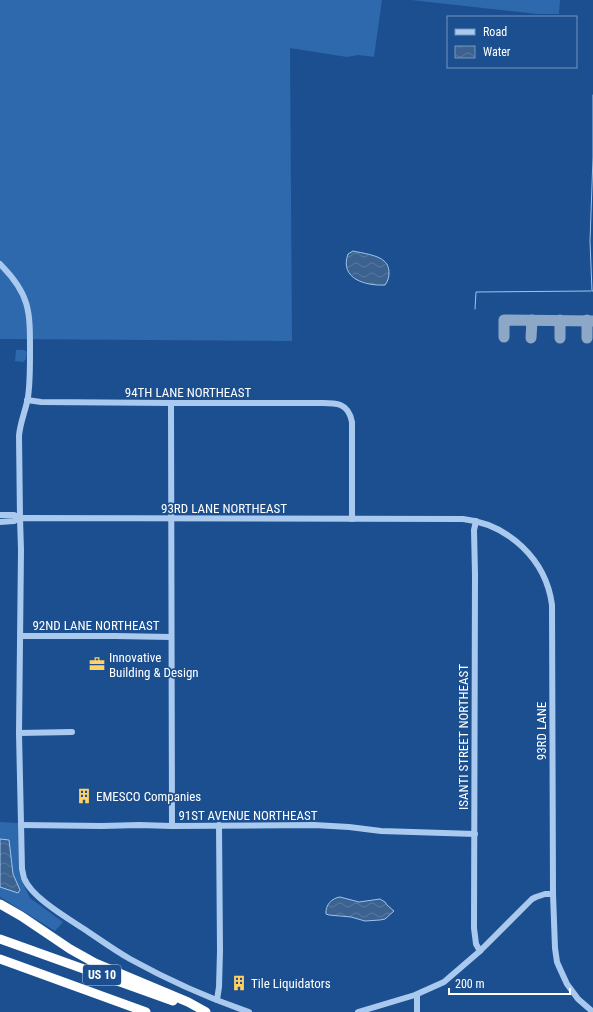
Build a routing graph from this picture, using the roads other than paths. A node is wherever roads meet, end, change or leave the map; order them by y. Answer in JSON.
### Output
{"nodes":[{"id":1,"x":0,"y":264,"type":"edge"},
{"id":2,"x":27,"y":400,"type":"junction"},
{"id":3,"x":171,"y":403,"type":"junction"},
{"id":4,"x":0,"y":515,"type":"edge"},
{"id":5,"x":20,"y":518,"type":"junction"},
{"id":6,"x":171,"y":519,"type":"junction"},
{"id":7,"x":352,"y":519,"type":"junction"},
{"id":8,"x":428,"y":519,"type":"joint"},
{"id":9,"x":476,"y":521,"type":"junction"},
{"id":10,"x":0,"y":522,"type":"edge"},
{"id":11,"x":21,"y":636,"type":"junction"},
{"id":12,"x":171,"y":637,"type":"junction"},
{"id":13,"x":72,"y":732,"type":"dead end"},
{"id":14,"x":20,"y":733,"type":"junction"},
{"id":15,"x":22,"y":825,"type":"junction"},
{"id":16,"x":172,"y":826,"type":"junction"},
{"id":17,"x":219,"y":826,"type":"junction"},
{"id":18,"x":475,"y":834,"type":"junction"},
{"id":19,"x":553,"y":894,"type":"junction"},
{"id":20,"x":0,"y":904,"type":"edge"},
{"id":21,"x":0,"y":939,"type":"edge"},
{"id":22,"x":480,"y":951,"type":"junction"},
{"id":23,"x":2,"y":960,"type":"edge"},
{"id":24,"x":417,"y":995,"type":"junction"},
{"id":25,"x":217,"y":1000,"type":"junction"},
{"id":26,"x":146,"y":1012,"type":"edge"},
{"id":27,"x":203,"y":1012,"type":"edge"},
{"id":28,"x":206,"y":1012,"type":"edge"},
{"id":29,"x":249,"y":1012,"type":"edge"},
{"id":30,"x":358,"y":1012,"type":"edge"},
{"id":31,"x":416,"y":1012,"type":"edge"},
{"id":32,"x":593,"y":1012,"type":"edge"}],
"edges":[{"from":1,"to":2,"type":"street"},
{"from":2,"to":3,"type":"street","name":"94TH LANE NORTHEAST"},
{"from":2,"to":5,"type":"street"},
{"from":3,"to":6,"type":"street"},
{"from":3,"to":7,"type":"street","name":"94TH LANE NORTHEAST"},
{"from":4,"to":5,"type":"street","name":"93RD LANE NORTHEAST"},
{"from":5,"to":6,"type":"street","name":"93RD LANE NORTHEAST"},
{"from":5,"to":10,"type":"street","name":"93RD LANE NORTHEAST"},
{"from":5,"to":11,"type":"street"},
{"from":6,"to":7,"type":"street","name":"93RD LANE NORTHEAST"},
{"from":6,"to":12,"type":"street"},
{"from":7,"to":8,"type":"street","name":"93RD LANE NORTHEAST"},
{"from":8,"to":9,"type":"street","name":"93RD LANE"},
{"from":9,"to":18,"type":"street","name":"ISANTI STREET NORTHEAST"},
{"from":9,"to":19,"type":"street","name":"93RD LANE"},
{"from":11,"to":12,"type":"street","name":"92ND LANE NORTHEAST"},
{"from":11,"to":14,"type":"street"},
{"from":12,"to":16,"type":"street"},
{"from":13,"to":14,"type":"street"},
{"from":14,"to":15,"type":"street"},
{"from":15,"to":16,"type":"street","name":"91ST AVENUE NORTHEAST"},
{"from":15,"to":25,"type":"street"},
{"from":16,"to":17,"type":"street","name":"91ST AVENUE NORTHEAST"},
{"from":17,"to":18,"type":"street","name":"91ST AVENUE NORTHEAST"},
{"from":17,"to":25,"type":"street"},
{"from":18,"to":22,"type":"street","name":"ISANTI STREET NORTHEAST"},
{"from":19,"to":22,"type":"street"},
{"from":19,"to":32,"type":"street","name":"93RD LANE"},
{"from":20,"to":28,"type":"highway"},
{"from":21,"to":27,"type":"highway","number":"US 10"},
{"from":22,"to":24,"type":"street"},
{"from":23,"to":26,"type":"highway","number":"US 10"},
{"from":24,"to":30,"type":"street"},
{"from":24,"to":31,"type":"street"},
{"from":25,"to":29,"type":"street"}]}
